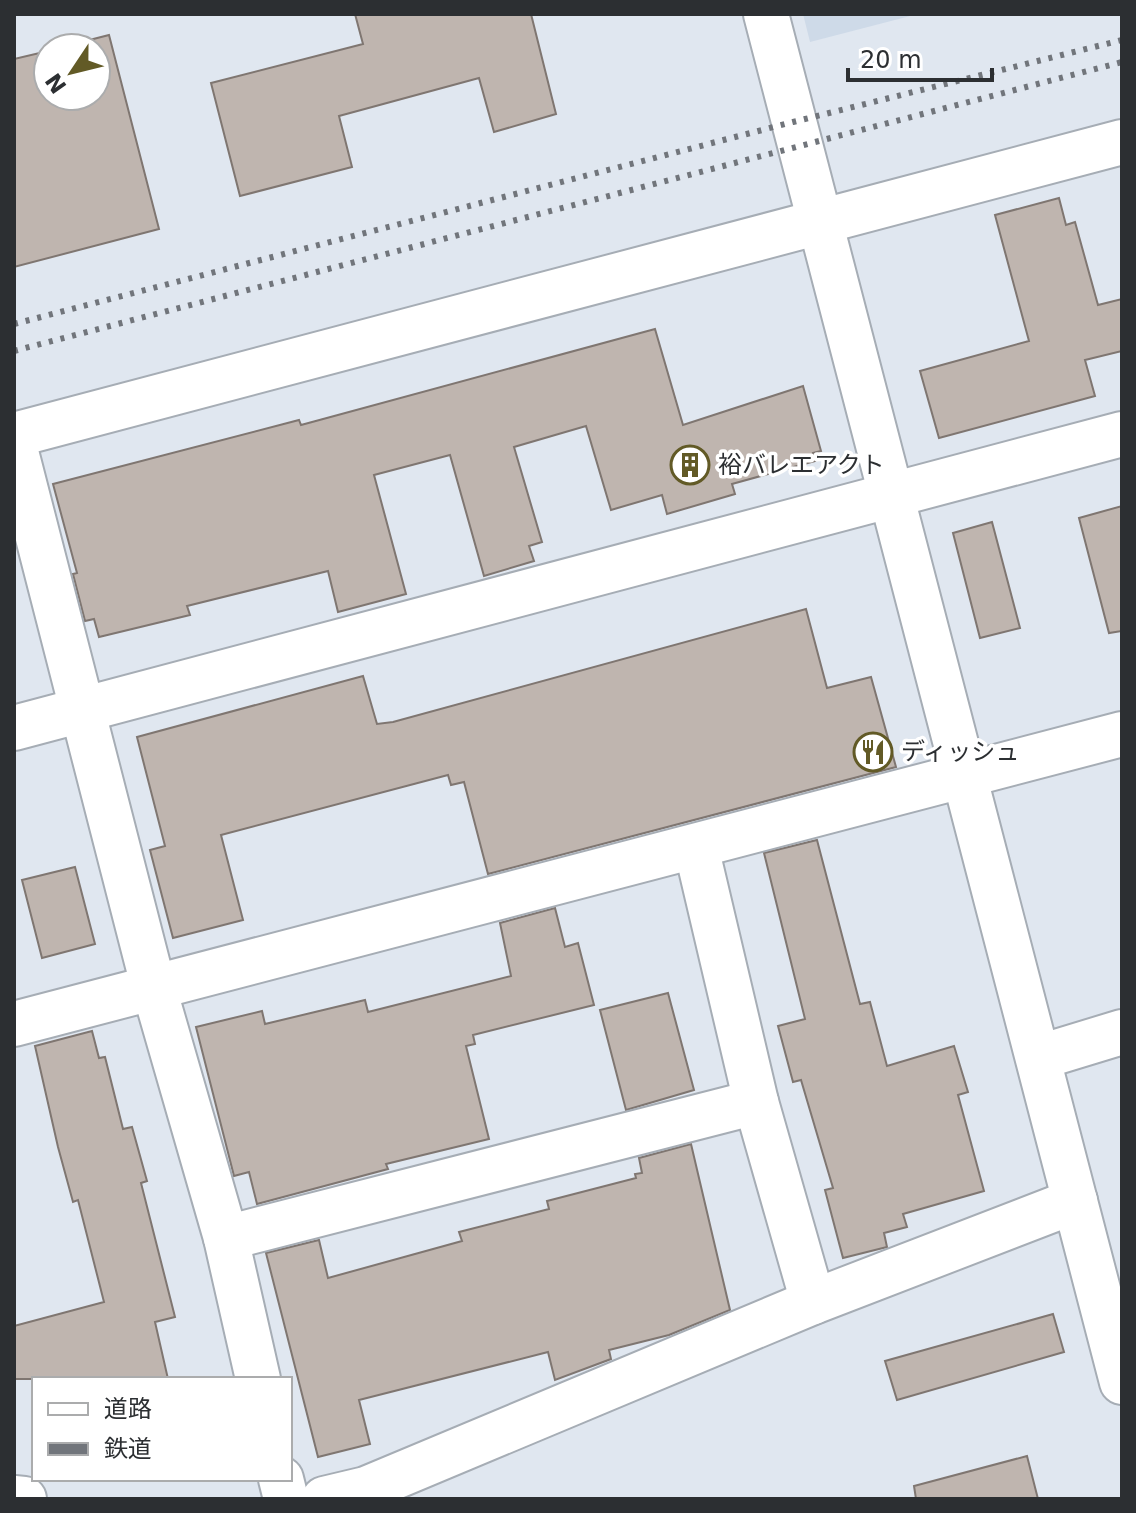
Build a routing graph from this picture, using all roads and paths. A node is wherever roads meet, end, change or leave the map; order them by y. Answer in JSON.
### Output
{"nodes":[{"id":1,"x":766,"y":14,"type":"edge"},
{"id":2,"x":1122,"y":142,"type":"edge"},
{"id":3,"x":821,"y":221,"type":"junction"},
{"id":4,"x":1122,"y":434,"type":"edge"},
{"id":5,"x":14,"y":435,"type":"edge"},
{"id":6,"x":14,"y":444,"type":"edge"},
{"id":7,"x":893,"y":493,"type":"junction"},
{"id":8,"x":81,"y":711,"type":"junction"},
{"id":9,"x":14,"y":728,"type":"edge"},
{"id":10,"x":1122,"y":734,"type":"edge"},
{"id":11,"x":963,"y":775,"type":"junction"},
{"id":12,"x":696,"y":847,"type":"junction"},
{"id":13,"x":153,"y":985,"type":"junction"},
{"id":14,"x":14,"y":1024,"type":"edge"},
{"id":15,"x":1122,"y":1032,"type":"edge"},
{"id":16,"x":1040,"y":1057,"type":"junction"},
{"id":17,"x":756,"y":1102,"type":"junction"},
{"id":18,"x":1075,"y":1201,"type":"junction"},
{"id":19,"x":226,"y":1238,"type":"junction"},
{"id":20,"x":813,"y":1302,"type":"junction"},
{"id":21,"x":258,"y":1377,"type":"edge"},
{"id":22,"x":1122,"y":1382,"type":"edge"},
{"id":23,"x":14,"y":1498,"type":"edge"},
{"id":24,"x":24,"y":1499,"type":"edge"},
{"id":25,"x":324,"y":1499,"type":"edge"}],
"edges":[{"from":1,"to":3,"type":"street"},
{"from":2,"to":3,"type":"street"},
{"from":3,"to":5,"type":"street"},
{"from":3,"to":7,"type":"street"},
{"from":4,"to":7,"type":"street"},
{"from":6,"to":8,"type":"street"},
{"from":7,"to":8,"type":"street"},
{"from":7,"to":11,"type":"street"},
{"from":8,"to":9,"type":"street"},
{"from":8,"to":13,"type":"street"},
{"from":10,"to":11,"type":"street"},
{"from":11,"to":12,"type":"street"},
{"from":11,"to":16,"type":"street"},
{"from":12,"to":13,"type":"street"},
{"from":12,"to":17,"type":"street"},
{"from":13,"to":14,"type":"street"},
{"from":13,"to":19,"type":"street"},
{"from":15,"to":16,"type":"street"},
{"from":16,"to":18,"type":"street"},
{"from":17,"to":19,"type":"street"},
{"from":17,"to":20,"type":"street"},
{"from":18,"to":20,"type":"street"},
{"from":18,"to":22,"type":"street"},
{"from":19,"to":21,"type":"street"},
{"from":20,"to":25,"type":"street"},
{"from":23,"to":24,"type":"street"}]}
